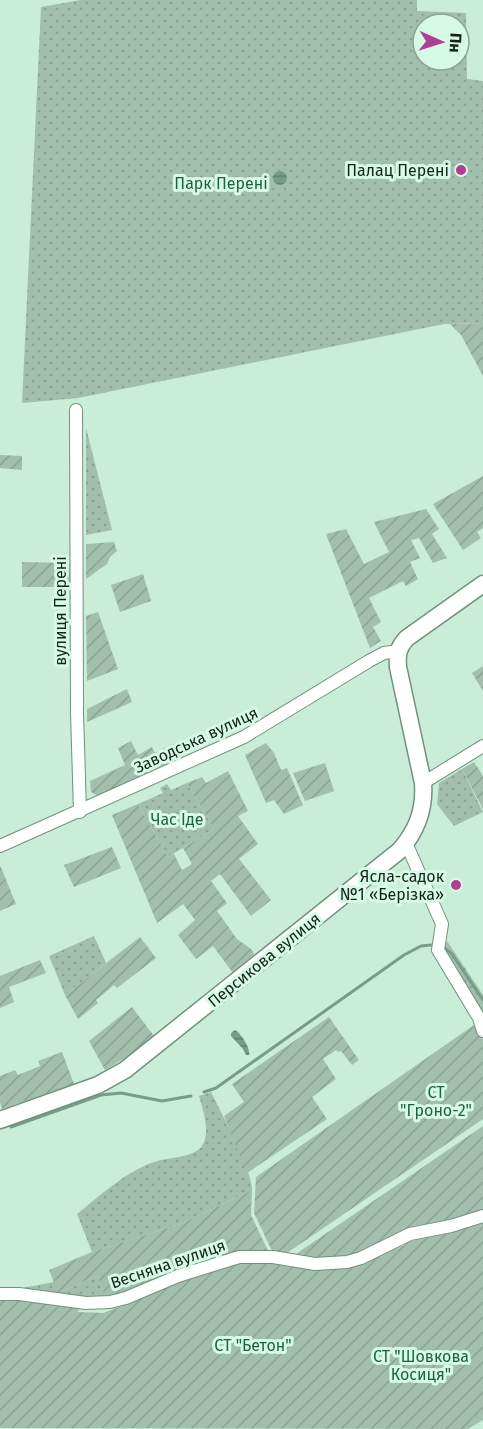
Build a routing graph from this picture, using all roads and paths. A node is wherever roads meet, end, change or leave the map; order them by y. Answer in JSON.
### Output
{"nodes":[{"id":1,"x":76,"y":410,"type":"dead end"},
{"id":2,"x":483,"y":584,"type":"edge"},
{"id":3,"x":398,"y":651,"type":"junction"},
{"id":4,"x":483,"y":746,"type":"edge"},
{"id":5,"x":423,"y":783,"type":"junction"},
{"id":6,"x":80,"y":812,"type":"junction"},
{"id":7,"x":406,"y":843,"type":"junction"},
{"id":8,"x":0,"y":846,"type":"edge"},
{"id":9,"x":483,"y":1031,"type":"edge"},
{"id":10,"x":0,"y":1120,"type":"edge"},
{"id":11,"x":483,"y":1216,"type":"edge"},
{"id":12,"x":0,"y":1294,"type":"edge"}],
"edges":[{"from":1,"to":6,"type":"street","name":"вулиця Перені"},
{"from":2,"to":3,"type":"main road"},
{"from":3,"to":5,"type":"main road","name":"Персикова вулиця"},
{"from":3,"to":6,"type":"street","name":"Заводська вулиця"},
{"from":4,"to":5,"type":"street"},
{"from":5,"to":7,"type":"main road","name":"Персикова вулиця"},
{"from":6,"to":8,"type":"street","name":"Заводська вулиця"},
{"from":7,"to":9,"type":"street"},
{"from":7,"to":10,"type":"main road","name":"Персикова вулиця"},
{"from":11,"to":12,"type":"street","name":"Весняна вулиця"}]}
